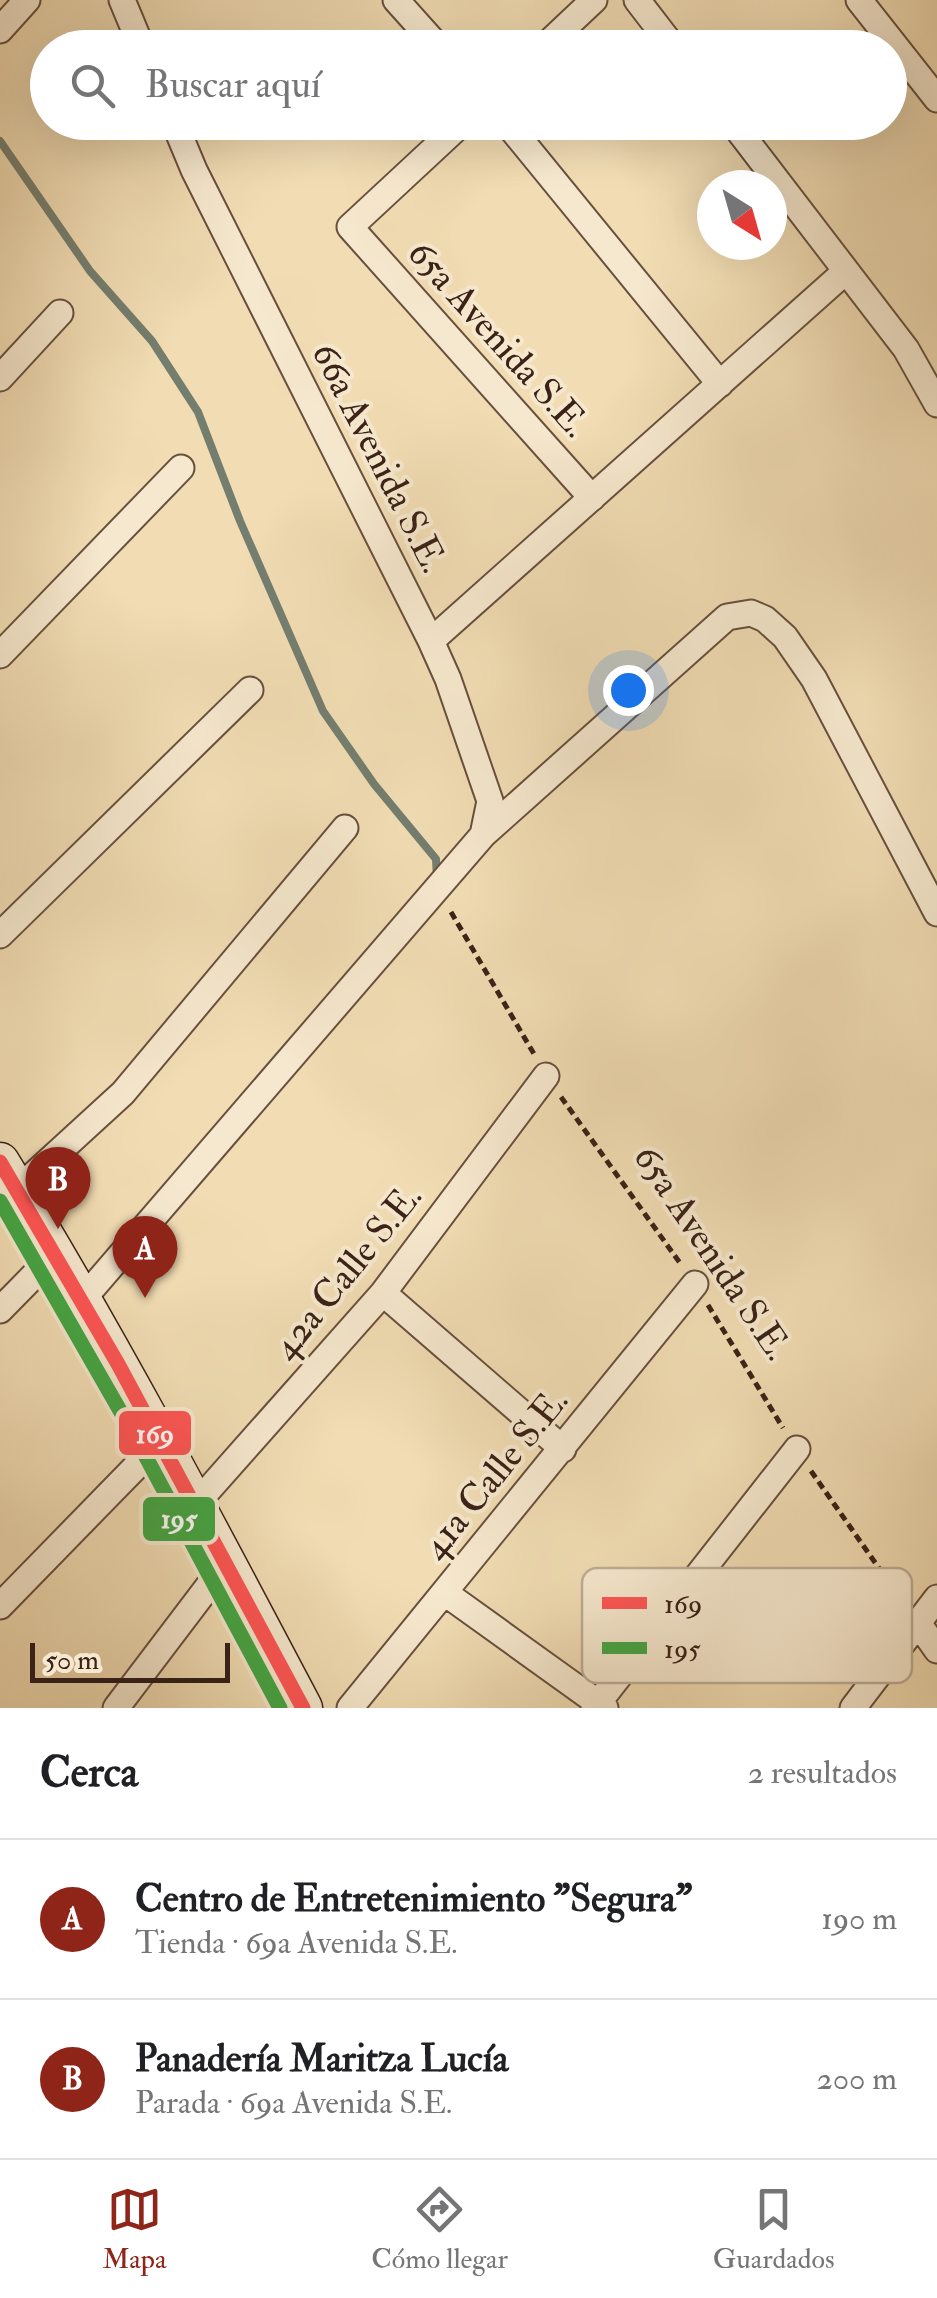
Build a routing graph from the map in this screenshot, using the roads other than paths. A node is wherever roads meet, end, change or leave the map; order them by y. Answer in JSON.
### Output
{"nodes":[{"id":1,"x":26,"y":0,"type":"edge"},
{"id":2,"x":122,"y":0,"type":"edge"},
{"id":3,"x":396,"y":0,"type":"edge"},
{"id":4,"x":594,"y":0,"type":"edge"},
{"id":5,"x":638,"y":0,"type":"edge"},
{"id":6,"x":859,"y":0,"type":"edge"},
{"id":7,"x":0,"y":30,"type":"edge"},
{"id":8,"x":134,"y":30,"type":"edge"},
{"id":9,"x":424,"y":30,"type":"edge"},
{"id":10,"x":563,"y":30,"type":"edge"},
{"id":11,"x":660,"y":30,"type":"edge"},
{"id":12,"x":882,"y":30,"type":"edge"},
{"id":13,"x":907,"y":62,"type":"edge"},
{"id":14,"x":937,"y":100,"type":"edge"},
{"id":15,"x":182,"y":140,"type":"edge"},
{"id":16,"x":444,"y":140,"type":"edge"},
{"id":17,"x":521,"y":140,"type":"edge"},
{"id":18,"x":746,"y":140,"type":"edge"},
{"id":19,"x":846,"y":271,"type":"junction"},
{"id":20,"x":60,"y":313,"type":"dead end"},
{"id":21,"x":0,"y":378,"type":"edge"},
{"id":22,"x":720,"y":384,"type":"junction"},
{"id":23,"x":937,"y":404,"type":"edge"},
{"id":24,"x":181,"y":468,"type":"dead end"},
{"id":25,"x":592,"y":498,"type":"junction"},
{"id":26,"x":431,"y":641,"type":"junction"},
{"id":27,"x":0,"y":655,"type":"edge"},
{"id":28,"x":250,"y":690,"type":"dead end"},
{"id":29,"x":345,"y":828,"type":"dead end"},
{"id":30,"x":483,"y":834,"type":"junction"},
{"id":31,"x":937,"y":913,"type":"edge"},
{"id":32,"x":0,"y":935,"type":"edge"},
{"id":33,"x":546,"y":1076,"type":"road end"},
{"id":34,"x":9,"y":1176,"type":"edge"},
{"id":35,"x":56,"y":1252,"type":"junction"},
{"id":36,"x":695,"y":1284,"type":"road end"},
{"id":37,"x":384,"y":1293,"type":"junction"},
{"id":38,"x":82,"y":1300,"type":"junction"},
{"id":39,"x":0,"y":1310,"type":"edge"},
{"id":40,"x":160,"y":1442,"type":"junction"},
{"id":41,"x":563,"y":1449,"type":"junction"},
{"id":42,"x":796,"y":1449,"type":"road end"},
{"id":43,"x":195,"y":1505,"type":"junction"},
{"id":44,"x":226,"y":1562,"type":"junction"},
{"id":45,"x":705,"y":1568,"type":"edge"},
{"id":46,"x":445,"y":1593,"type":"junction"},
{"id":47,"x":937,"y":1598,"type":"edge"},
{"id":48,"x":0,"y":1606,"type":"edge"},
{"id":49,"x":918,"y":1623,"type":"junction"},
{"id":50,"x":912,"y":1631,"type":"edge"},
{"id":51,"x":937,"y":1650,"type":"edge"},
{"id":52,"x":617,"y":1683,"type":"edge"},
{"id":53,"x":871,"y":1683,"type":"edge"},
{"id":54,"x":599,"y":1706,"type":"edge"},
{"id":55,"x":116,"y":1708,"type":"edge"},
{"id":56,"x":303,"y":1708,"type":"edge"},
{"id":57,"x":350,"y":1708,"type":"edge"},
{"id":58,"x":852,"y":1708,"type":"edge"}],
"edges":[{"from":1,"to":7,"type":"street"},
{"from":2,"to":8,"type":"street"},
{"from":3,"to":9,"type":"street"},
{"from":4,"to":10,"type":"street"},
{"from":5,"to":11,"type":"street"},
{"from":6,"to":12,"type":"street"},
{"from":13,"to":14,"type":"street"},
{"from":15,"to":26,"type":"street","name":"66a Avenida S.E."},
{"from":16,"to":25,"type":"street","name":"65a Avenida S.E."},
{"from":17,"to":22,"type":"street"},
{"from":18,"to":19,"type":"street"},
{"from":19,"to":22,"type":"street"},
{"from":19,"to":23,"type":"street"},
{"from":20,"to":21,"type":"street"},
{"from":22,"to":25,"type":"street"},
{"from":24,"to":27,"type":"street"},
{"from":25,"to":26,"type":"street"},
{"from":26,"to":30,"type":"street","name":"66a Avenida S.E."},
{"from":28,"to":32,"type":"street"},
{"from":29,"to":34,"type":"street"},
{"from":30,"to":31,"type":"street"},
{"from":30,"to":38,"type":"street"},
{"from":33,"to":37,"type":"street","name":"42a Calle S.E."},
{"from":34,"to":35,"type":"street"},
{"from":35,"to":38,"type":"street"},
{"from":35,"to":39,"type":"street"},
{"from":36,"to":41,"type":"street","name":"41a Calle S.E."},
{"from":37,"to":41,"type":"street"},
{"from":37,"to":43,"type":"street","name":"42a Calle S.E."},
{"from":38,"to":40,"type":"street"},
{"from":40,"to":43,"type":"street"},
{"from":40,"to":48,"type":"street"},
{"from":41,"to":46,"type":"street","name":"41a Calle S.E."},
{"from":42,"to":45,"type":"street"},
{"from":43,"to":44,"type":"street"},
{"from":44,"to":55,"type":"street"},
{"from":44,"to":56,"type":"street"},
{"from":46,"to":54,"type":"street"},
{"from":46,"to":57,"type":"street","name":"41a Calle S.E."},
{"from":47,"to":49,"type":"street"},
{"from":49,"to":50,"type":"street"},
{"from":49,"to":51,"type":"street"},
{"from":52,"to":54,"type":"street"},
{"from":53,"to":58,"type":"street"}]}
